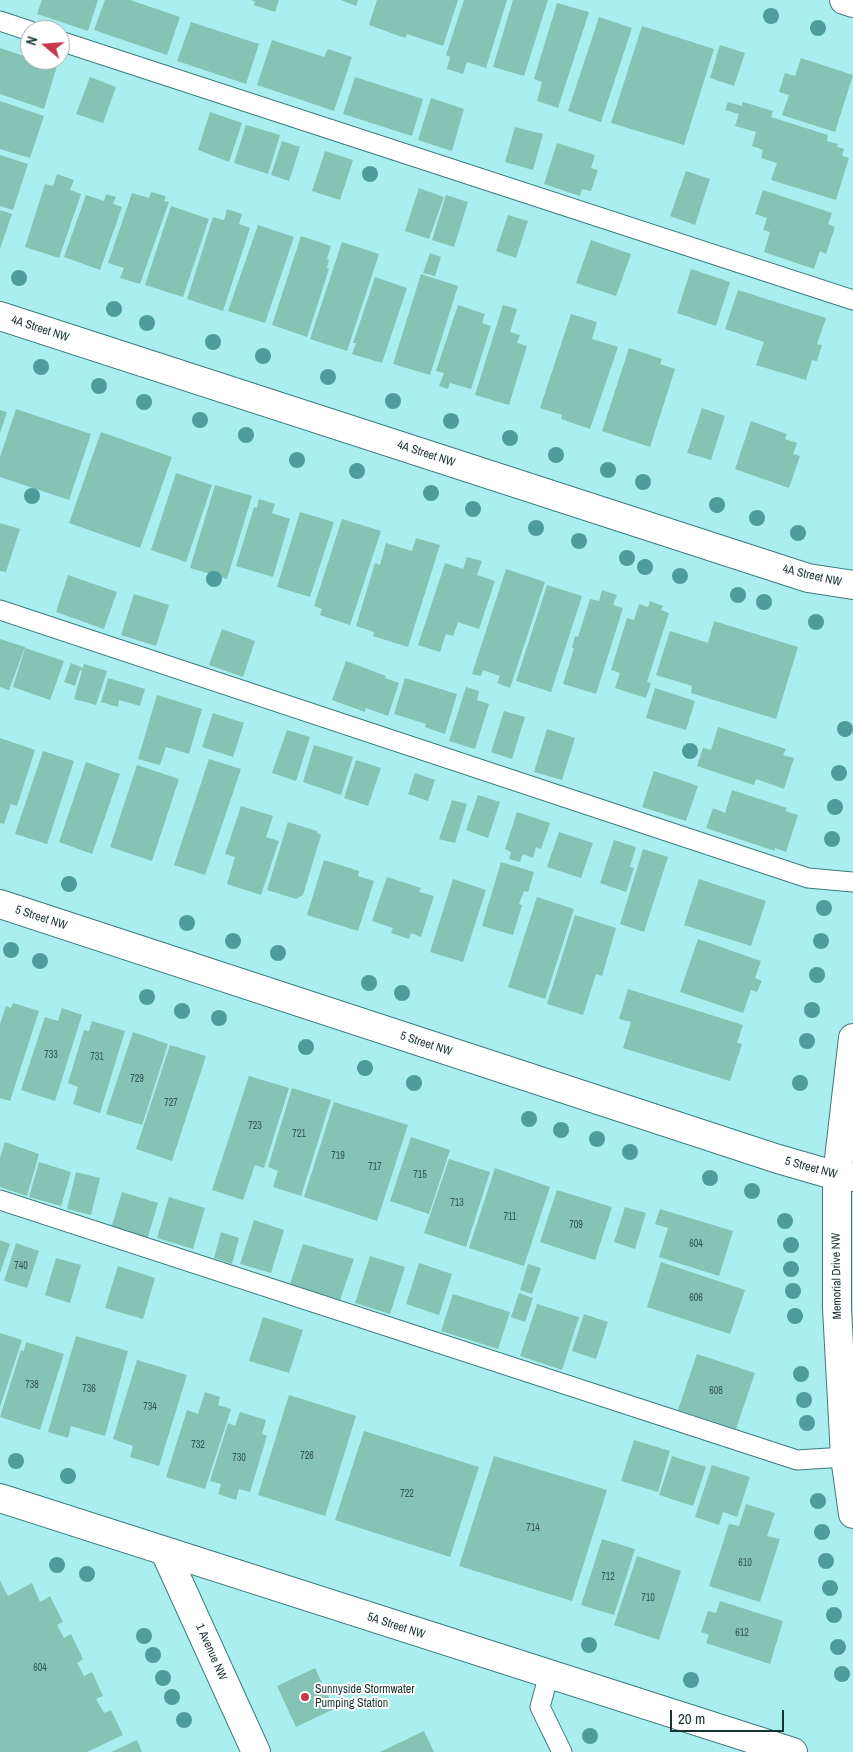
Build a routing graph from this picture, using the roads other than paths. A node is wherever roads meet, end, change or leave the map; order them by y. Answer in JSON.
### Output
{"nodes":[{"id":1,"x":844,"y":0,"type":"edge"},
{"id":2,"x":853,"y":3,"type":"edge"},
{"id":3,"x":0,"y":22,"type":"edge"},
{"id":4,"x":20,"y":28,"type":"edge"},
{"id":5,"x":70,"y":44,"type":"edge"},
{"id":6,"x":853,"y":300,"type":"edge"},
{"id":7,"x":0,"y":316,"type":"edge"},
{"id":8,"x":853,"y":585,"type":"edge"},
{"id":9,"x":0,"y":610,"type":"edge"},
{"id":10,"x":853,"y":882,"type":"edge"},
{"id":11,"x":0,"y":904,"type":"edge"},
{"id":12,"x":853,"y":1038,"type":"edge"},
{"id":13,"x":845,"y":1177,"type":"edge"},
{"id":14,"x":0,"y":1200,"type":"edge"},
{"id":15,"x":845,"y":1457,"type":"junction"},
{"id":16,"x":0,"y":1498,"type":"edge"},
{"id":17,"x":853,"y":1514,"type":"edge"},
{"id":18,"x":165,"y":1552,"type":"junction"},
{"id":19,"x":549,"y":1674,"type":"junction"},
{"id":20,"x":256,"y":1752,"type":"edge"},
{"id":21,"x":562,"y":1752,"type":"edge"},
{"id":22,"x":793,"y":1752,"type":"edge"}],
"edges":[{"from":1,"to":2,"type":"street"},
{"from":3,"to":4,"type":"lane"},
{"from":5,"to":6,"type":"lane"},
{"from":7,"to":8,"type":"street","name":"4A Street NW"},
{"from":9,"to":10,"type":"lane"},
{"from":11,"to":13,"type":"street","name":"5 Street NW"},
{"from":12,"to":13,"type":"street","name":"Memorial Drive NW"},
{"from":13,"to":15,"type":"street","name":"Memorial Drive NW"},
{"from":14,"to":15,"type":"lane"},
{"from":15,"to":17,"type":"street","name":"Memorial Drive NW"},
{"from":16,"to":18,"type":"street","name":"5A Street NW"},
{"from":18,"to":19,"type":"street","name":"5A Street NW"},
{"from":18,"to":20,"type":"street","name":"1 Avenue NW"},
{"from":19,"to":21,"type":"lane"},
{"from":19,"to":22,"type":"street","name":"5A Street NW"}]}
